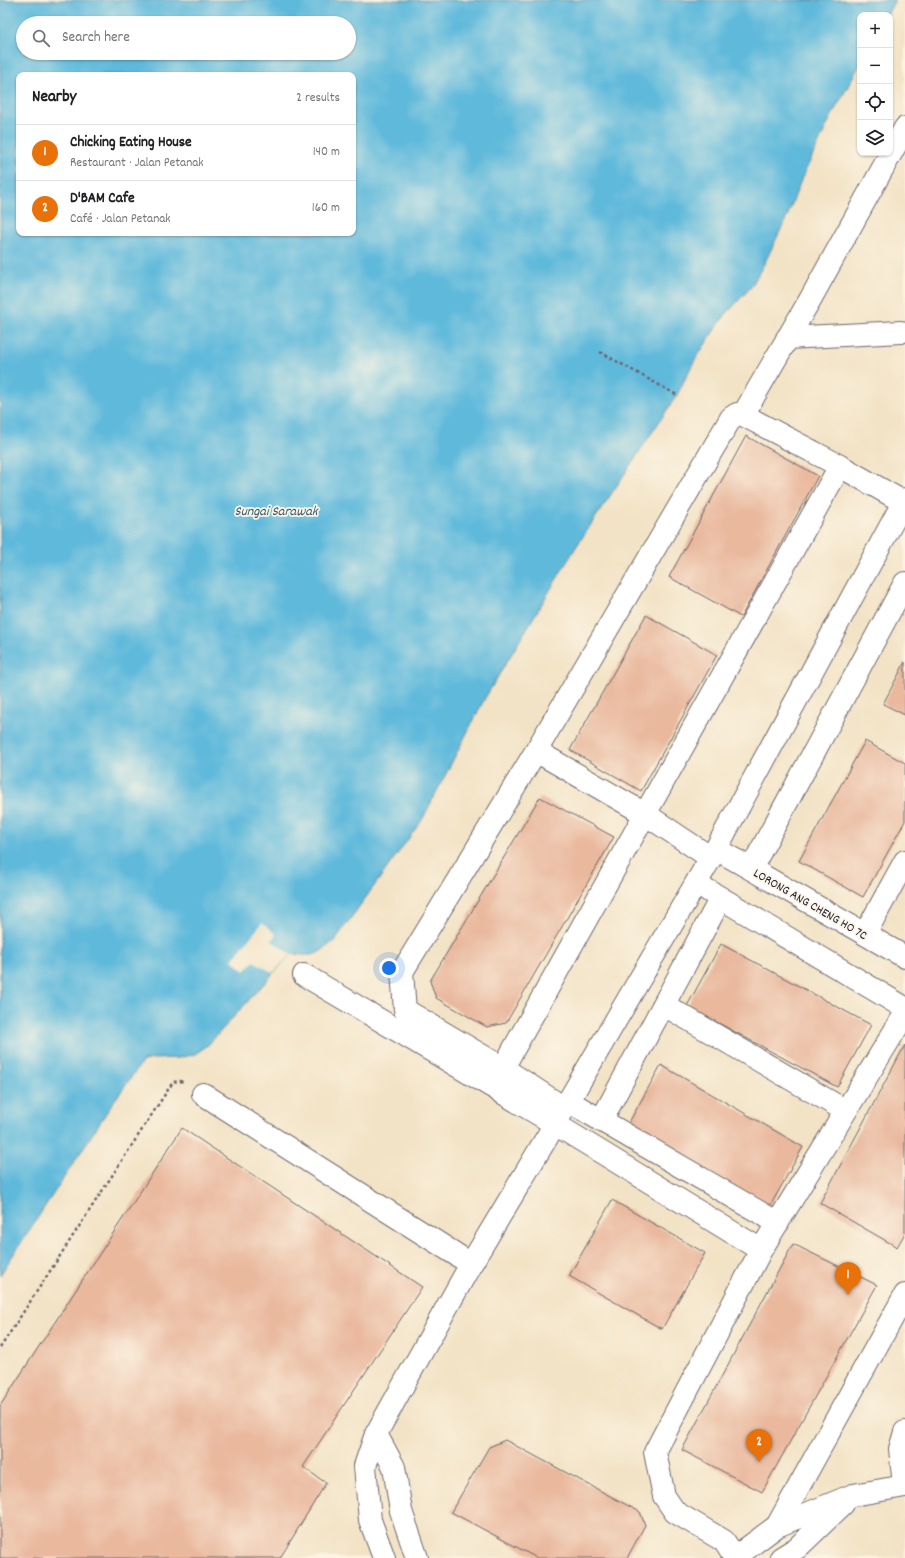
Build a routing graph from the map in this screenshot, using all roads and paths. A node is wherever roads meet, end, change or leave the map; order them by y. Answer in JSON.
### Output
{"nodes":[{"id":1,"x":905,"y":128,"type":"edge"},
{"id":2,"x":904,"y":331,"type":"edge"},
{"id":3,"x":787,"y":338,"type":"junction"},
{"id":4,"x":600,"y":352,"type":"dead end"},
{"id":5,"x":677,"y":395,"type":"dead end"},
{"id":6,"x":743,"y":415,"type":"junction"},
{"id":7,"x":840,"y":466,"type":"junction"},
{"id":8,"x":905,"y":501,"type":"edge"},
{"id":9,"x":905,"y":583,"type":"edge"},
{"id":10,"x":536,"y":751,"type":"junction"},
{"id":11,"x":645,"y":814,"type":"junction"},
{"id":12,"x":713,"y":853,"type":"junction"},
{"id":13,"x":905,"y":861,"type":"edge"},
{"id":14,"x":751,"y":868,"type":"junction"},
{"id":15,"x":696,"y":883,"type":"junction"},
{"id":16,"x":721,"y":898,"type":"junction"},
{"id":17,"x":865,"y":934,"type":"junction"},
{"id":18,"x":905,"y":957,"type":"edge"},
{"id":19,"x":304,"y":975,"type":"dead end"},
{"id":20,"x":664,"y":1005,"type":"junction"},
{"id":21,"x":905,"y":1008,"type":"edge"},
{"id":22,"x":905,"y":1014,"type":"edge"},
{"id":23,"x":503,"y":1068,"type":"junction"},
{"id":24,"x":203,"y":1094,"type":"joint"},
{"id":25,"x":562,"y":1111,"type":"junction"},
{"id":26,"x":846,"y":1112,"type":"junction"},
{"id":27,"x":601,"y":1121,"type":"junction"},
{"id":28,"x":778,"y":1223,"type":"junction"},
{"id":29,"x":761,"y":1250,"type":"junction"},
{"id":30,"x":471,"y":1264,"type":"junction"},
{"id":31,"x":905,"y":1295,"type":"edge"},
{"id":32,"x":0,"y":1348,"type":"edge"},
{"id":33,"x":905,"y":1432,"type":"edge"},
{"id":34,"x":376,"y":1434,"type":"junction"},
{"id":35,"x":904,"y":1485,"type":"edge"},
{"id":36,"x":852,"y":1495,"type":"junction"},
{"id":37,"x":777,"y":1526,"type":"junction"},
{"id":38,"x":384,"y":1558,"type":"edge"},
{"id":39,"x":417,"y":1558,"type":"edge"},
{"id":40,"x":734,"y":1558,"type":"edge"},
{"id":41,"x":781,"y":1558,"type":"edge"}],
"edges":[{"from":1,"to":3,"type":"street"},
{"from":2,"to":3,"type":"street"},
{"from":3,"to":6,"type":"street"},
{"from":4,"to":5,"type":"path"},
{"from":6,"to":7,"type":"street"},
{"from":6,"to":10,"type":"street"},
{"from":7,"to":8,"type":"street"},
{"from":7,"to":11,"type":"street"},
{"from":8,"to":12,"type":"street"},
{"from":9,"to":14,"type":"street"},
{"from":10,"to":11,"type":"street","name":"LORONG ANG CHENG HO 7C"},
{"from":10,"to":23,"type":"street"},
{"from":11,"to":12,"type":"street","name":"LORONG ANG CHENG HO 7C"},
{"from":11,"to":23,"type":"street"},
{"from":12,"to":14,"type":"street","name":"LORONG ANG CHENG HO 7C"},
{"from":12,"to":15,"type":"street"},
{"from":13,"to":17,"type":"street"},
{"from":14,"to":17,"type":"street","name":"LORONG ANG CHENG HO 7C"},
{"from":15,"to":16,"type":"street"},
{"from":15,"to":25,"type":"street"},
{"from":16,"to":20,"type":"street"},
{"from":16,"to":21,"type":"street"},
{"from":17,"to":18,"type":"street","name":"LORONG ANG CHENG HO 7C"},
{"from":19,"to":25,"type":"street"},
{"from":20,"to":26,"type":"street"},
{"from":20,"to":27,"type":"street"},
{"from":22,"to":26,"type":"street"},
{"from":23,"to":25,"type":"street"},
{"from":24,"to":30,"type":"street"},
{"from":24,"to":32,"type":"path"},
{"from":25,"to":27,"type":"street"},
{"from":25,"to":29,"type":"street"},
{"from":25,"to":30,"type":"street"},
{"from":26,"to":28,"type":"street"},
{"from":27,"to":28,"type":"street"},
{"from":28,"to":29,"type":"street"},
{"from":29,"to":40,"type":"street"},
{"from":30,"to":34,"type":"street"},
{"from":31,"to":37,"type":"street"},
{"from":33,"to":35,"type":"street"},
{"from":34,"to":38,"type":"street"},
{"from":34,"to":39,"type":"street"},
{"from":35,"to":36,"type":"street"},
{"from":36,"to":37,"type":"street"},
{"from":36,"to":41,"type":"street"},
{"from":37,"to":40,"type":"street"}]}
